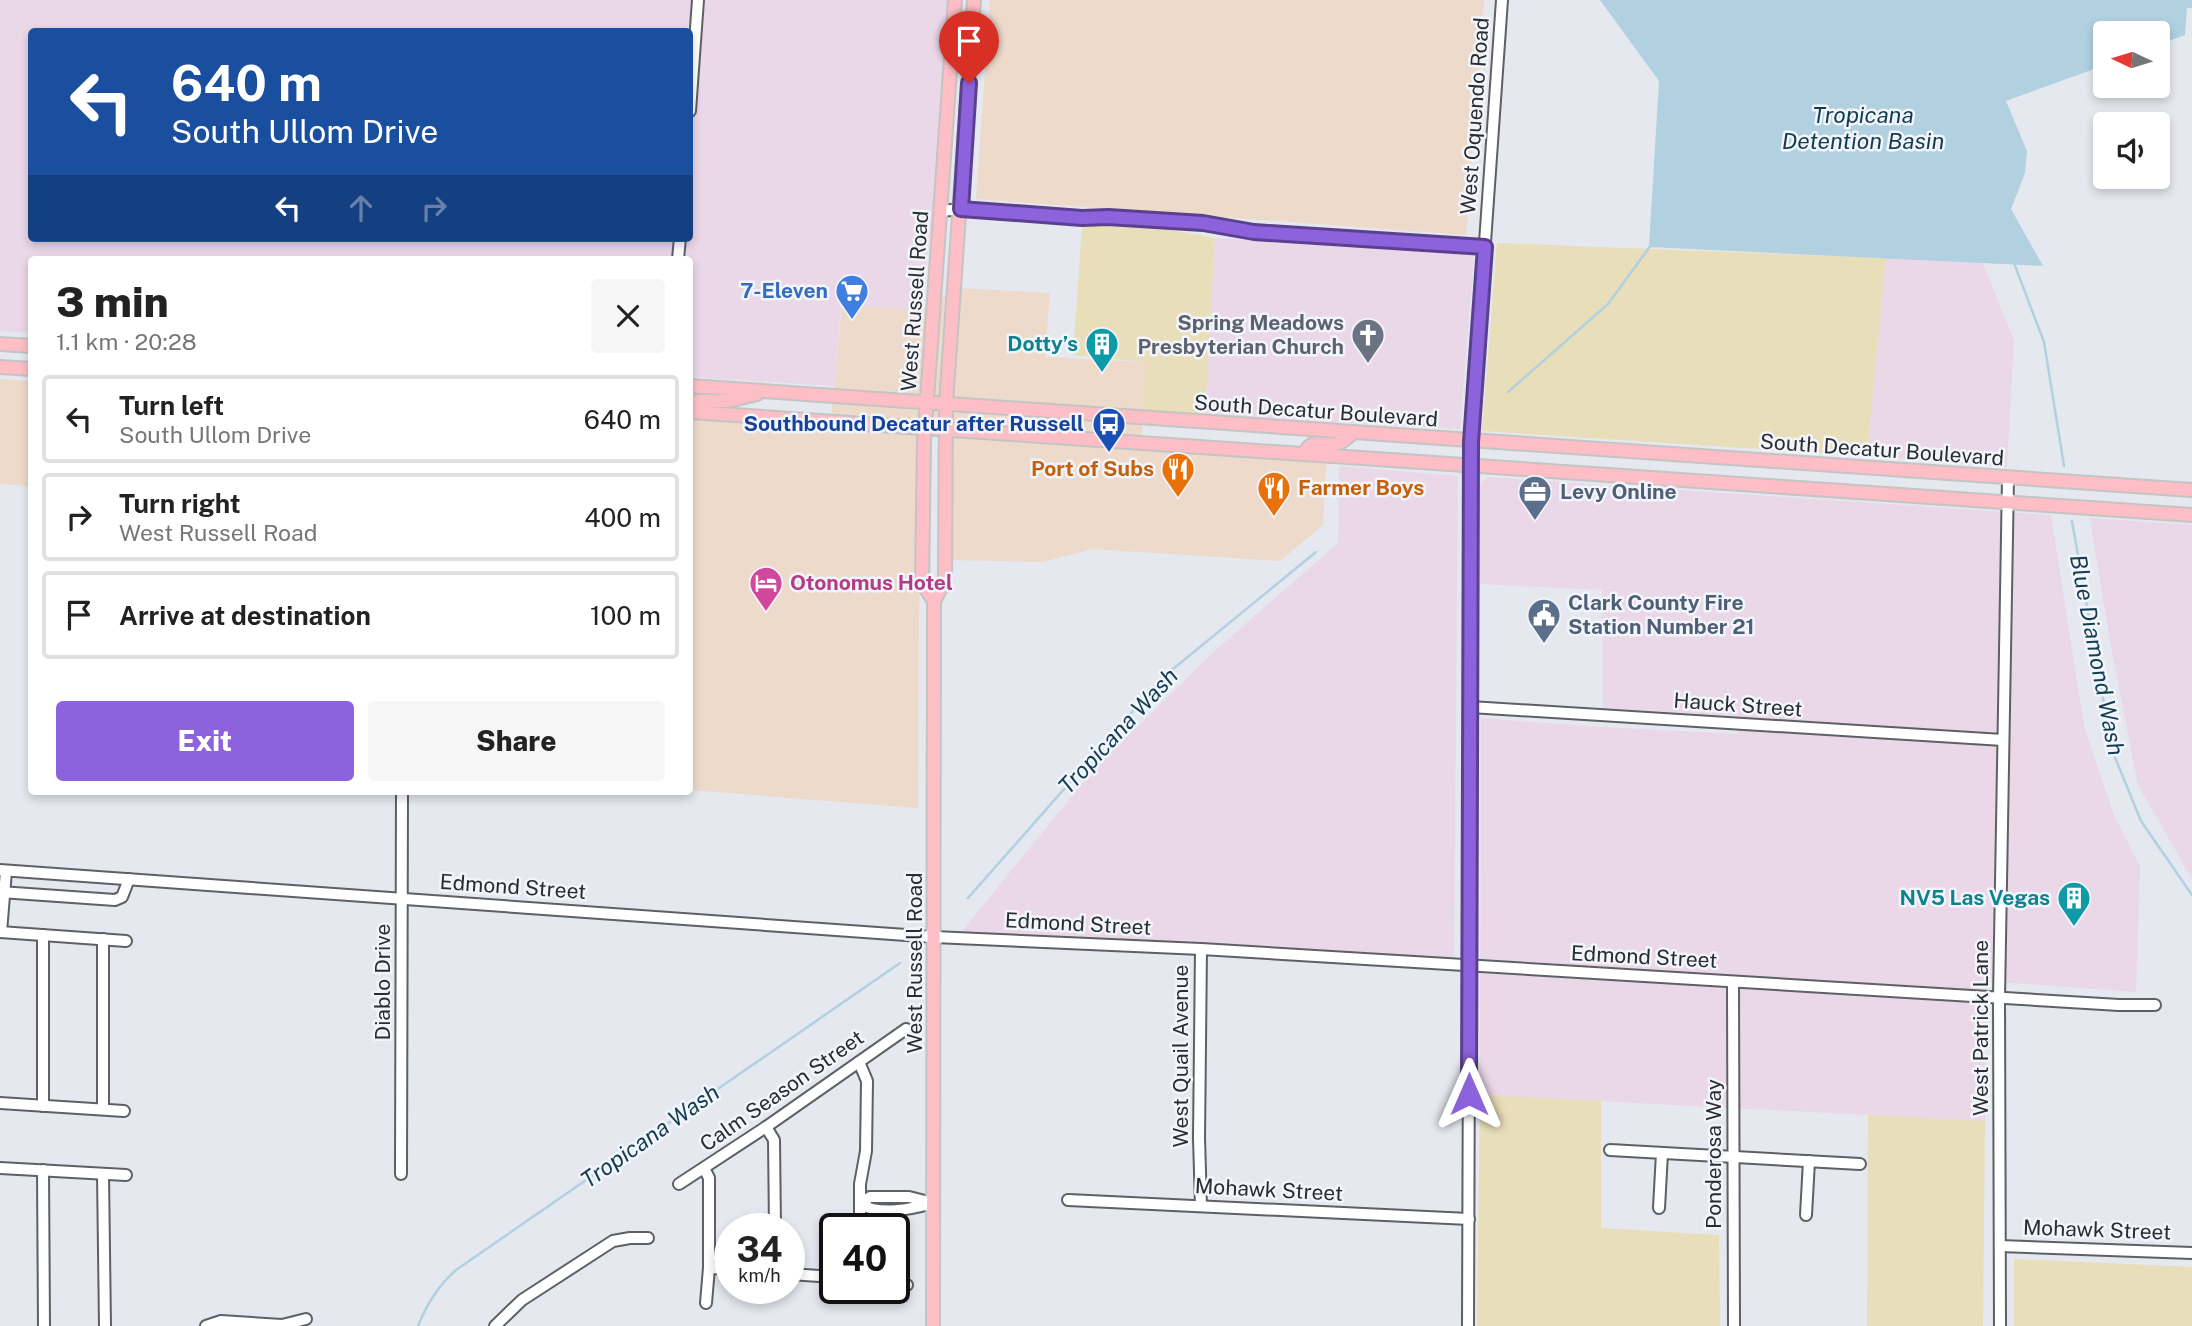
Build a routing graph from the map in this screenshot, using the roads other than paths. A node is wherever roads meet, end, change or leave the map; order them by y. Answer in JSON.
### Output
{"nodes":[{"id":1,"x":698,"y":0,"type":"edge"},
{"id":2,"x":955,"y":0,"type":"edge"},
{"id":3,"x":974,"y":0,"type":"edge"},
{"id":4,"x":1502,"y":0,"type":"edge"},
{"id":5,"x":693,"y":69,"type":"edge"},
{"id":6,"x":961,"y":209,"type":"junction"},
{"id":7,"x":942,"y":211,"type":"junction"},
{"id":8,"x":1485,"y":247,"type":"junction"},
{"id":9,"x":0,"y":344,"type":"edge"},
{"id":10,"x":28,"y":346,"type":"edge"},
{"id":11,"x":0,"y":367,"type":"edge"},
{"id":12,"x":28,"y":369,"type":"edge"},
{"id":13,"x":693,"y":386,"type":"edge"},
{"id":14,"x":768,"y":391,"type":"junction"},
{"id":15,"x":693,"y":401,"type":"edge"},
{"id":16,"x":927,"y":403,"type":"junction"},
{"id":17,"x":946,"y":404,"type":"junction"},
{"id":18,"x":693,"y":412,"type":"edge"},
{"id":19,"x":925,"y":428,"type":"junction"},
{"id":20,"x":945,"y":430,"type":"junction"},
{"id":21,"x":1353,"y":433,"type":"junction"},
{"id":22,"x":1471,"y":442,"type":"junction"},
{"id":23,"x":1305,"y":454,"type":"junction"},
{"id":24,"x":1471,"y":465,"type":"junction"},
{"id":25,"x":2008,"y":478,"type":"junction"},
{"id":26,"x":2192,"y":490,"type":"edge"},
{"id":27,"x":2006,"y":503,"type":"junction"},
{"id":28,"x":2192,"y":514,"type":"edge"},
{"id":29,"x":934,"y":601,"type":"junction"},
{"id":30,"x":1470,"y":707,"type":"junction"},
{"id":31,"x":2003,"y":740,"type":"junction"},
{"id":32,"x":402,"y":795,"type":"edge"},
{"id":33,"x":3,"y":871,"type":"edge"},
{"id":34,"x":129,"y":879,"type":"junction"},
{"id":35,"x":2,"y":893,"type":"edge"},
{"id":36,"x":402,"y":898,"type":"junction"},
{"id":37,"x":1,"y":932,"type":"edge"},
{"id":38,"x":43,"y":935,"type":"junction"},
{"id":39,"x":934,"y":937,"type":"junction"},
{"id":40,"x":103,"y":939,"type":"junction"},
{"id":41,"x":126,"y":941,"type":"dead end"},
{"id":42,"x":1201,"y":949,"type":"junction"},
{"id":43,"x":1469,"y":965,"type":"junction"},
{"id":44,"x":1733,"y":982,"type":"junction"},
{"id":45,"x":1999,"y":998,"type":"junction"},
{"id":46,"x":2155,"y":1005,"type":"dead end"},
{"id":47,"x":906,"y":1028,"type":"dead end"},
{"id":48,"x":859,"y":1062,"type":"junction"},
{"id":49,"x":0,"y":1103,"type":"edge"},
{"id":50,"x":43,"y":1106,"type":"junction"},
{"id":51,"x":103,"y":1110,"type":"junction"},
{"id":52,"x":124,"y":1111,"type":"dead end"},
{"id":53,"x":766,"y":1127,"type":"junction"},
{"id":54,"x":1610,"y":1150,"type":"dead end"},
{"id":55,"x":1662,"y":1153,"type":"junction"},
{"id":56,"x":1734,"y":1157,"type":"junction"},
{"id":57,"x":1809,"y":1161,"type":"junction"},
{"id":58,"x":1860,"y":1164,"type":"dead end"},
{"id":59,"x":0,"y":1168,"type":"edge"},
{"id":60,"x":704,"y":1168,"type":"junction"},
{"id":61,"x":43,"y":1170,"type":"junction"},
{"id":62,"x":103,"y":1174,"type":"junction"},
{"id":63,"x":401,"y":1174,"type":"dead end"},
{"id":64,"x":126,"y":1175,"type":"dead end"},
{"id":65,"x":678,"y":1184,"type":"dead end"},
{"id":66,"x":1068,"y":1200,"type":"dead end"},
{"id":67,"x":860,"y":1203,"type":"junction"},
{"id":68,"x":933,"y":1203,"type":"junction"},
{"id":69,"x":1201,"y":1206,"type":"junction"},
{"id":70,"x":1659,"y":1208,"type":"dead end"},
{"id":71,"x":775,"y":1213,"type":"edge"},
{"id":72,"x":860,"y":1213,"type":"edge"},
{"id":73,"x":1806,"y":1215,"type":"dead end"},
{"id":74,"x":1469,"y":1219,"type":"junction"},
{"id":75,"x":648,"y":1238,"type":"dead end"},
{"id":76,"x":2000,"y":1246,"type":"junction"},
{"id":77,"x":2192,"y":1253,"type":"edge"},
{"id":78,"x":709,"y":1268,"type":"junction"},
{"id":79,"x":714,"y":1268,"type":"edge"},
{"id":80,"x":706,"y":1303,"type":"dead end"},
{"id":81,"x":306,"y":1319,"type":"dead end"},
{"id":82,"x":44,"y":1326,"type":"edge"},
{"id":83,"x":105,"y":1326,"type":"edge"},
{"id":84,"x":206,"y":1326,"type":"edge"},
{"id":85,"x":495,"y":1326,"type":"edge"},
{"id":86,"x":933,"y":1326,"type":"edge"},
{"id":87,"x":1468,"y":1326,"type":"edge"},
{"id":88,"x":1734,"y":1326,"type":"edge"},
{"id":89,"x":2000,"y":1326,"type":"edge"}],
"edges":[{"from":1,"to":5,"type":"street"},
{"from":2,"to":7,"type":"main road","name":"West Russell Road"},
{"from":3,"to":6,"type":"main road","name":"West Russell Road"},
{"from":4,"to":8,"type":"street","name":"West Oquendo Road"},
{"from":6,"to":7,"type":"street"},
{"from":6,"to":8,"type":"street"},
{"from":6,"to":17,"type":"main road","name":"West Russell Road"},
{"from":7,"to":16,"type":"main road","name":"West Russell Road"},
{"from":8,"to":22,"type":"street","name":"West Oquendo Road"},
{"from":9,"to":10,"type":"main road"},
{"from":11,"to":12,"type":"main road"},
{"from":13,"to":14,"type":"main road","name":"South Decatur Boulevard"},
{"from":14,"to":15,"type":"main road"},
{"from":14,"to":16,"type":"main road","name":"South Decatur Boulevard"},
{"from":16,"to":17,"type":"main road","name":"South Decatur Boulevard"},
{"from":16,"to":19,"type":"main road","name":"West Russell Road"},
{"from":17,"to":20,"type":"main road","name":"West Russell Road"},
{"from":17,"to":21,"type":"main road","name":"South Decatur Boulevard"},
{"from":18,"to":19,"type":"main road","name":"South Decatur Boulevard"},
{"from":19,"to":20,"type":"main road","name":"South Decatur Boulevard"},
{"from":19,"to":29,"type":"main road","name":"West Russell Road"},
{"from":20,"to":23,"type":"main road","name":"South Decatur Boulevard"},
{"from":20,"to":29,"type":"main road","name":"West Russell Road"},
{"from":21,"to":22,"type":"main road","name":"South Decatur Boulevard"},
{"from":21,"to":23,"type":"main road"},
{"from":22,"to":24,"type":"street","name":"West Oquendo Road"},
{"from":22,"to":25,"type":"main road","name":"South Decatur Boulevard"},
{"from":23,"to":24,"type":"main road","name":"South Decatur Boulevard"},
{"from":24,"to":27,"type":"main road","name":"South Decatur Boulevard"},
{"from":24,"to":30,"type":"street","name":"West Oquendo Road"},
{"from":25,"to":26,"type":"main road","name":"South Decatur Boulevard"},
{"from":25,"to":27,"type":"street","name":"West Patrick Lane"},
{"from":27,"to":28,"type":"main road","name":"South Decatur Boulevard"},
{"from":27,"to":31,"type":"street","name":"West Patrick Lane"},
{"from":29,"to":39,"type":"main road","name":"West Russell Road"},
{"from":30,"to":31,"type":"street","name":"Hauck Street"},
{"from":30,"to":43,"type":"street","name":"West Oquendo Road"},
{"from":31,"to":45,"type":"street","name":"West Patrick Lane"},
{"from":32,"to":36,"type":"street","name":"Diablo Drive"},
{"from":33,"to":34,"type":"street","name":"Edmond Street"},
{"from":33,"to":35,"type":"street"},
{"from":34,"to":35,"type":"street"},
{"from":34,"to":36,"type":"street","name":"Edmond Street"},
{"from":35,"to":37,"type":"street"},
{"from":36,"to":39,"type":"street","name":"Edmond Street"},
{"from":36,"to":63,"type":"street","name":"Diablo Drive"},
{"from":37,"to":38,"type":"street"},
{"from":38,"to":40,"type":"street"},
{"from":38,"to":50,"type":"street"},
{"from":39,"to":42,"type":"street","name":"Edmond Street"},
{"from":39,"to":68,"type":"main road","name":"West Russell Road"},
{"from":40,"to":41,"type":"street"},
{"from":40,"to":51,"type":"street"},
{"from":42,"to":43,"type":"street","name":"Edmond Street"},
{"from":42,"to":69,"type":"street","name":"West Quail Avenue"},
{"from":43,"to":44,"type":"street","name":"Edmond Street"},
{"from":43,"to":74,"type":"street","name":"West Oquendo Road"},
{"from":44,"to":45,"type":"street","name":"Edmond Street"},
{"from":44,"to":56,"type":"street","name":"Ponderosa Way"},
{"from":45,"to":46,"type":"street","name":"Edmond Street"},
{"from":45,"to":76,"type":"street","name":"West Patrick Lane"},
{"from":47,"to":48,"type":"street","name":"Calm Season Street"},
{"from":48,"to":53,"type":"street","name":"Calm Season Street"},
{"from":48,"to":67,"type":"street"},
{"from":49,"to":50,"type":"street"},
{"from":50,"to":51,"type":"street"},
{"from":51,"to":52,"type":"street"},
{"from":53,"to":60,"type":"street","name":"Calm Season Street"},
{"from":53,"to":71,"type":"street"},
{"from":54,"to":55,"type":"street"},
{"from":55,"to":56,"type":"street"},
{"from":55,"to":70,"type":"street"},
{"from":56,"to":57,"type":"street"},
{"from":56,"to":88,"type":"street","name":"Ponderosa Way"},
{"from":57,"to":58,"type":"street"},
{"from":57,"to":73,"type":"street"},
{"from":59,"to":61,"type":"street"},
{"from":60,"to":65,"type":"street","name":"Calm Season Street"},
{"from":60,"to":78,"type":"street"},
{"from":61,"to":62,"type":"street"},
{"from":61,"to":82,"type":"street"},
{"from":62,"to":64,"type":"street"},
{"from":62,"to":83,"type":"street"},
{"from":66,"to":69,"type":"street","name":"Mohawk Street"},
{"from":67,"to":68,"type":"street"},
{"from":67,"to":72,"type":"street"},
{"from":68,"to":86,"type":"main road","name":"West Russell Road"},
{"from":69,"to":74,"type":"street","name":"Mohawk Street"},
{"from":74,"to":87,"type":"street","name":"West Oquendo Road"},
{"from":75,"to":85,"type":"street"},
{"from":76,"to":77,"type":"street","name":"Mohawk Street"},
{"from":76,"to":89,"type":"street","name":"West Patrick Lane"},
{"from":78,"to":79,"type":"street"},
{"from":78,"to":80,"type":"street"},
{"from":81,"to":84,"type":"street"}]}
